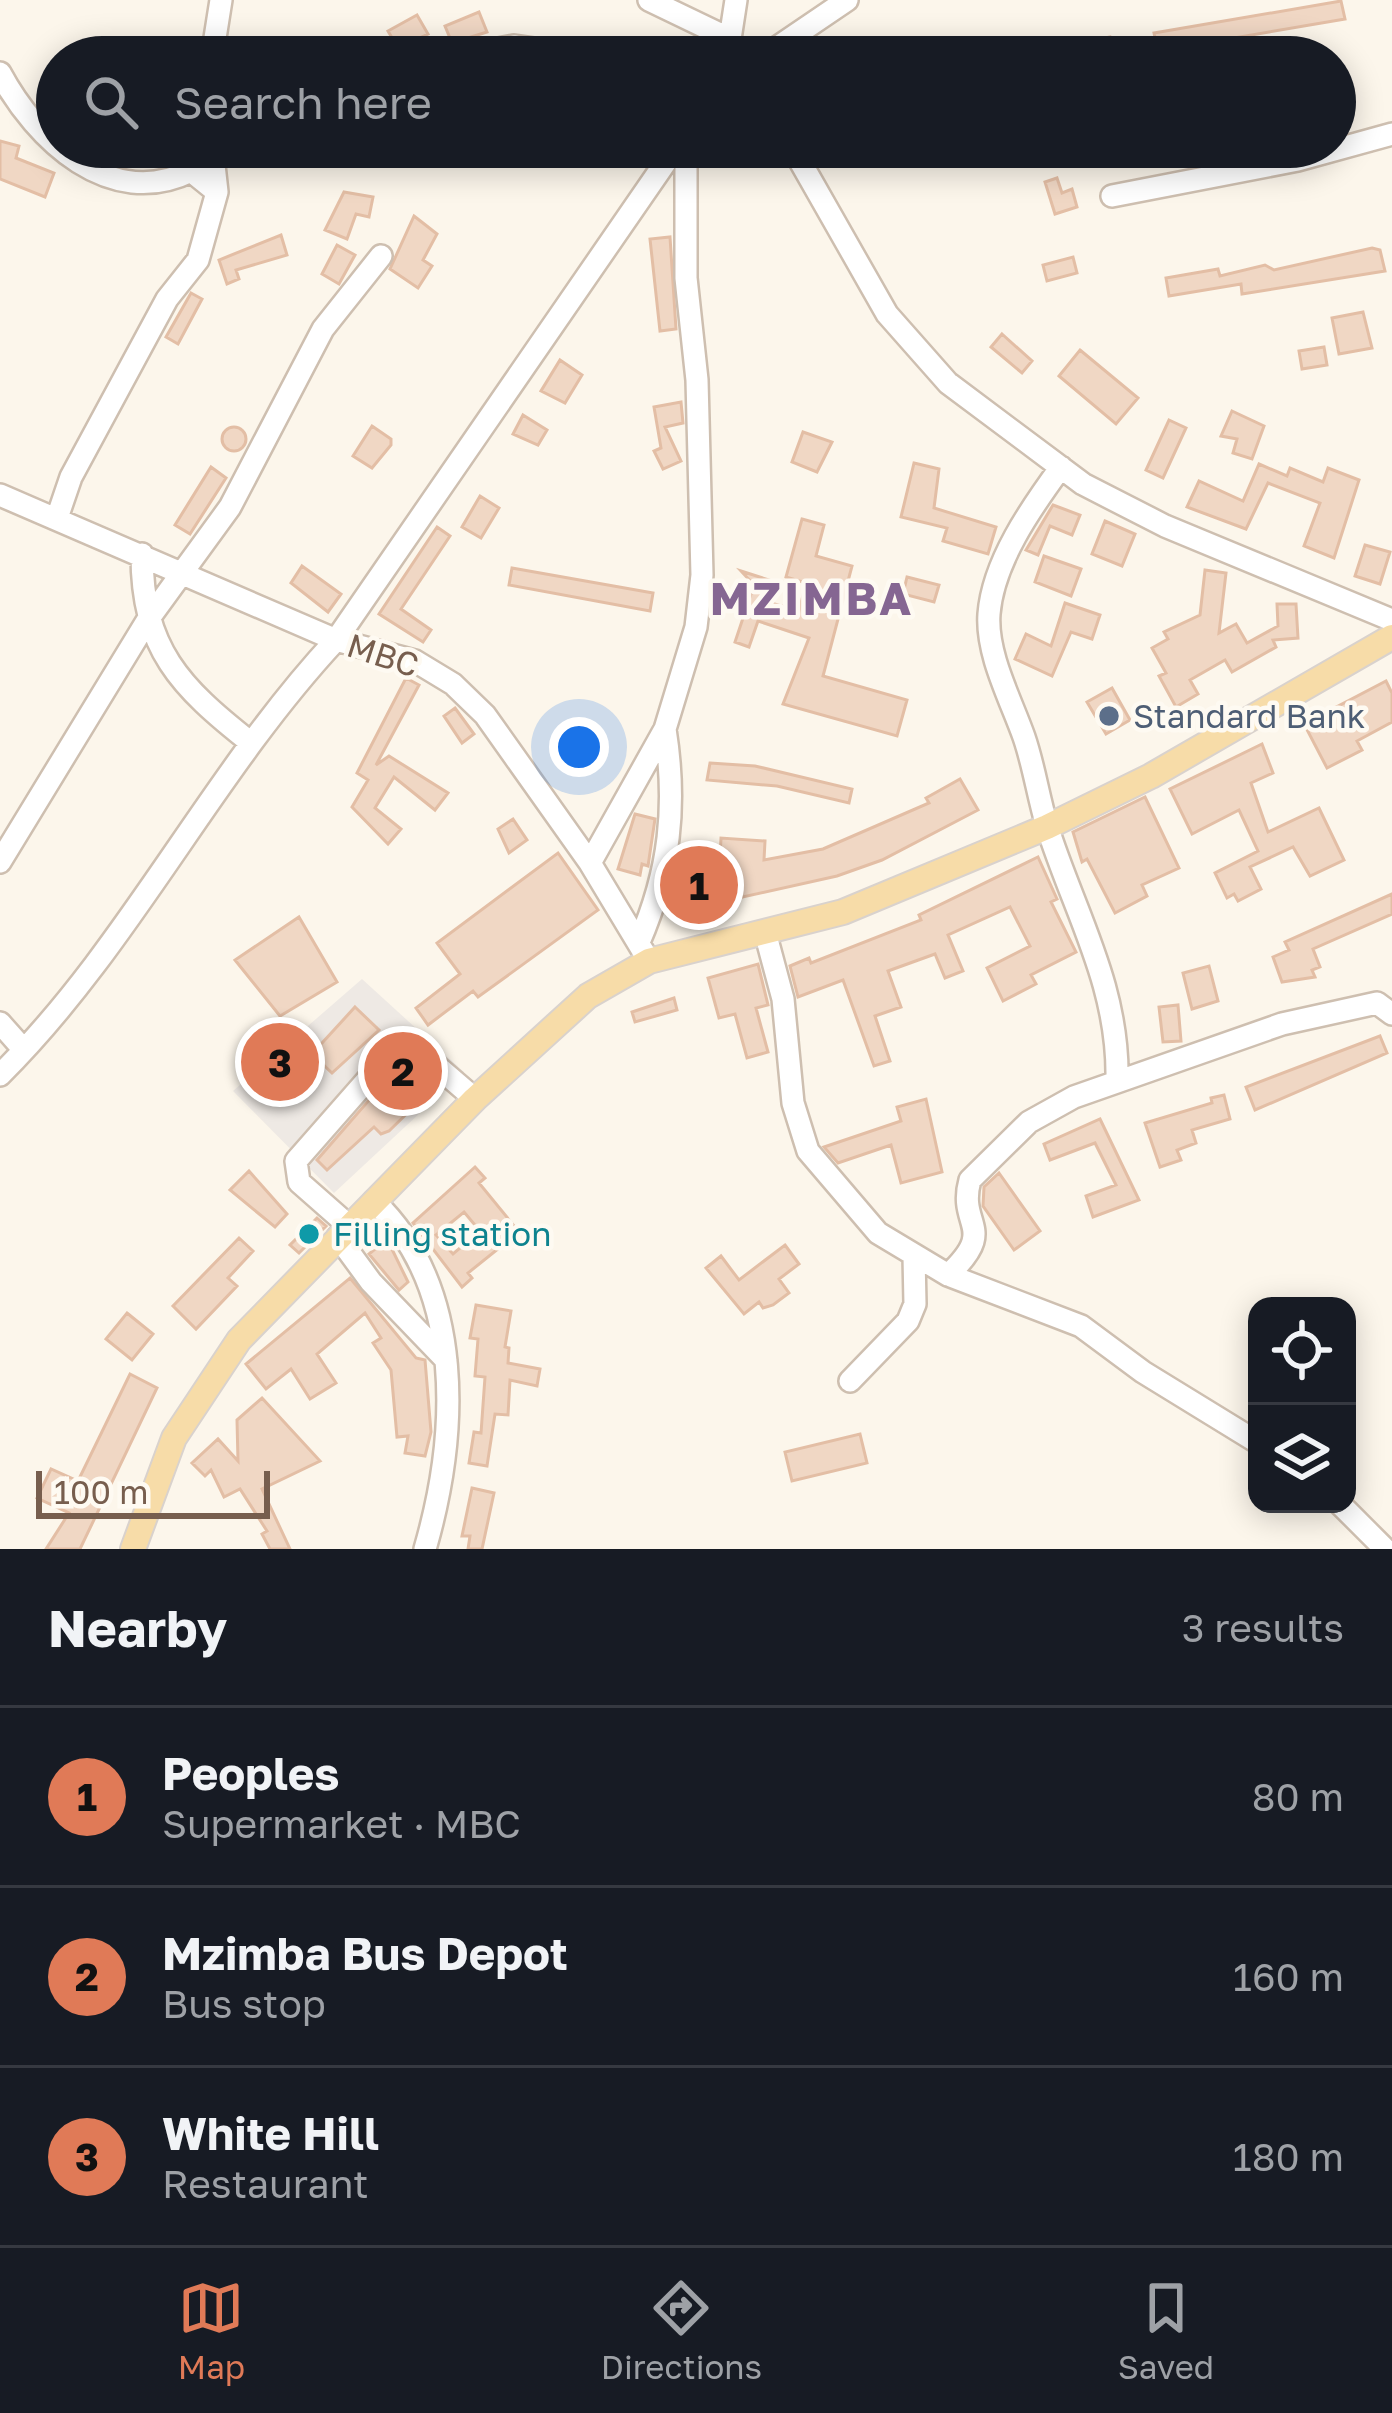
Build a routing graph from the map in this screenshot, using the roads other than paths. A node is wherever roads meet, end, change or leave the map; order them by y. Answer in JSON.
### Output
{"nodes":[{"id":1,"x":221,"y":0,"type":"edge"},
{"id":2,"x":649,"y":0,"type":"edge"},
{"id":3,"x":736,"y":0,"type":"edge"},
{"id":4,"x":847,"y":0,"type":"edge"},
{"id":5,"x":215,"y":36,"type":"edge"},
{"id":6,"x":714,"y":36,"type":"edge"},
{"id":7,"x":735,"y":36,"type":"edge"},
{"id":8,"x":794,"y":36,"type":"edge"},
{"id":9,"x":0,"y":73,"type":"edge"},
{"id":10,"x":36,"y":125,"type":"edge"},
{"id":11,"x":1392,"y":134,"type":"edge"},
{"id":12,"x":1356,"y":144,"type":"edge"},
{"id":13,"x":89,"y":168,"type":"edge"},
{"id":14,"x":193,"y":168,"type":"edge"},
{"id":15,"x":212,"y":168,"type":"edge"},
{"id":16,"x":662,"y":168,"type":"edge"},
{"id":17,"x":686,"y":168,"type":"edge"},
{"id":18,"x":804,"y":168,"type":"edge"},
{"id":19,"x":1257,"y":168,"type":"edge"},
{"id":20,"x":191,"y":171,"type":"junction"},
{"id":21,"x":217,"y":192,"type":"junction"},
{"id":22,"x":1112,"y":196,"type":"dead end"},
{"id":23,"x":381,"y":256,"type":"dead end"},
{"id":24,"x":1061,"y":467,"type":"junction"},
{"id":25,"x":0,"y":495,"type":"edge"},
{"id":26,"x":57,"y":518,"type":"junction"},
{"id":27,"x":142,"y":554,"type":"junction"},
{"id":28,"x":186,"y":573,"type":"junction"},
{"id":29,"x":1392,"y":620,"type":"edge"},
{"id":30,"x":147,"y":621,"type":"junction"},
{"id":31,"x":1392,"y":637,"type":"edge"},
{"id":32,"x":336,"y":640,"type":"junction"},
{"id":33,"x":665,"y":729,"type":"junction"},
{"id":34,"x":250,"y":743,"type":"junction"},
{"id":35,"x":1047,"y":827,"type":"junction"},
{"id":36,"x":0,"y":862,"type":"edge"},
{"id":37,"x":590,"y":863,"type":"junction"},
{"id":38,"x":765,"y":932,"type":"junction"},
{"id":39,"x":644,"y":951,"type":"junction"},
{"id":40,"x":1392,"y":1014,"type":"edge"},
{"id":41,"x":0,"y":1023,"type":"edge"},
{"id":42,"x":24,"y":1050,"type":"junction"},
{"id":43,"x":0,"y":1075,"type":"edge"},
{"id":44,"x":1117,"y":1080,"type":"junction"},
{"id":45,"x":475,"y":1099,"type":"junction"},
{"id":46,"x":374,"y":1201,"type":"junction"},
{"id":47,"x":344,"y":1231,"type":"junction"},
{"id":48,"x":914,"y":1256,"type":"junction"},
{"id":49,"x":948,"y":1275,"type":"junction"},
{"id":50,"x":446,"y":1360,"type":"junction"},
{"id":51,"x":850,"y":1381,"type":"dead end"},
{"id":52,"x":1248,"y":1436,"type":"edge"},
{"id":53,"x":1349,"y":1513,"type":"edge"},
{"id":54,"x":133,"y":1549,"type":"edge"},
{"id":55,"x":425,"y":1549,"type":"edge"},
{"id":56,"x":1385,"y":1549,"type":"edge"}],
"edges":[{"from":1,"to":5,"type":"street"},
{"from":2,"to":6,"type":"street"},
{"from":3,"to":7,"type":"street"},
{"from":4,"to":8,"type":"street"},
{"from":9,"to":10,"type":"street"},
{"from":11,"to":12,"type":"street"},
{"from":13,"to":20,"type":"street"},
{"from":14,"to":20,"type":"street"},
{"from":15,"to":21,"type":"street"},
{"from":16,"to":32,"type":"street"},
{"from":17,"to":33,"type":"street"},
{"from":18,"to":24,"type":"street"},
{"from":19,"to":22,"type":"street"},
{"from":20,"to":21,"type":"street"},
{"from":21,"to":26,"type":"street"},
{"from":23,"to":28,"type":"street"},
{"from":24,"to":29,"type":"street"},
{"from":24,"to":35,"type":"street"},
{"from":25,"to":26,"type":"street","name":"MBC"},
{"from":26,"to":27,"type":"street","name":"MBC"},
{"from":27,"to":28,"type":"street","name":"MBC"},
{"from":27,"to":30,"type":"street"},
{"from":28,"to":30,"type":"street"},
{"from":28,"to":32,"type":"street","name":"MBC"},
{"from":30,"to":34,"type":"street"},
{"from":30,"to":36,"type":"street"},
{"from":31,"to":35,"type":"main road"},
{"from":32,"to":34,"type":"street"},
{"from":32,"to":37,"type":"street","name":"MBC"},
{"from":33,"to":37,"type":"street"},
{"from":33,"to":39,"type":"street"},
{"from":34,"to":42,"type":"street"},
{"from":35,"to":38,"type":"main road"},
{"from":35,"to":44,"type":"street"},
{"from":37,"to":39,"type":"street","name":"MBC"},
{"from":38,"to":39,"type":"main road"},
{"from":38,"to":48,"type":"street"},
{"from":39,"to":45,"type":"main road"},
{"from":40,"to":44,"type":"street"},
{"from":41,"to":42,"type":"street"},
{"from":42,"to":43,"type":"street"},
{"from":44,"to":49,"type":"street"},
{"from":45,"to":46,"type":"main road"},
{"from":45,"to":47,"type":"street"},
{"from":46,"to":47,"type":"main road"},
{"from":46,"to":50,"type":"street"},
{"from":47,"to":50,"type":"street"},
{"from":47,"to":54,"type":"main road"},
{"from":48,"to":49,"type":"street"},
{"from":48,"to":51,"type":"street"},
{"from":49,"to":52,"type":"street"},
{"from":50,"to":55,"type":"street"},
{"from":53,"to":56,"type":"street"}]}
